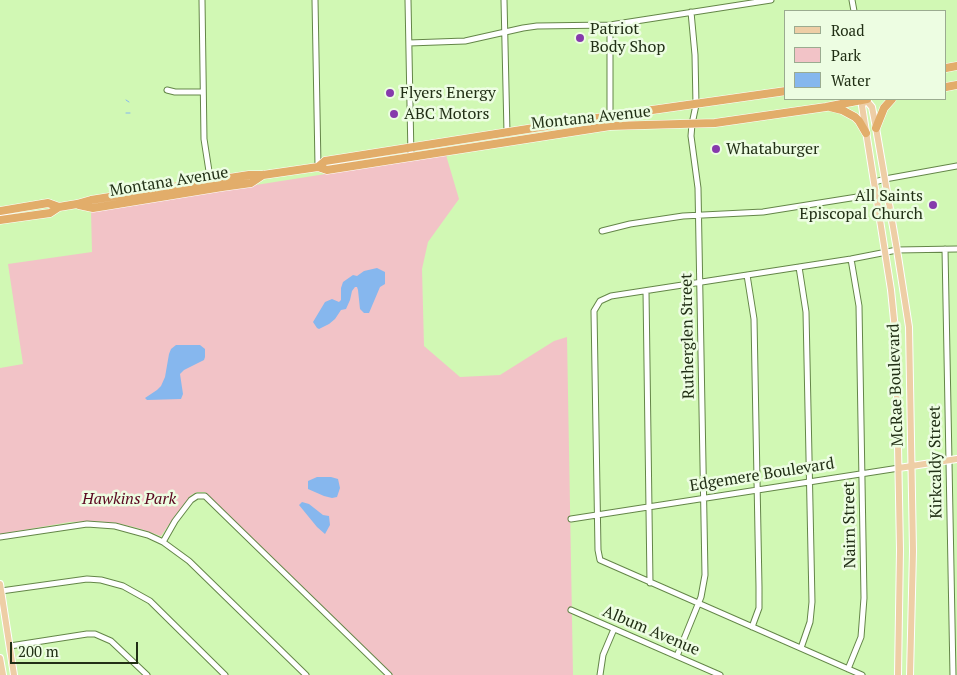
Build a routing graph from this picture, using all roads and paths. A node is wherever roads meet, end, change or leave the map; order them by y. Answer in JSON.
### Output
{"nodes":[{"id":1,"x":202,"y":0,"type":"edge"},
{"id":2,"x":315,"y":0,"type":"edge"},
{"id":3,"x":408,"y":0,"type":"edge"},
{"id":4,"x":504,"y":0,"type":"edge"},
{"id":5,"x":772,"y":0,"type":"edge"},
{"id":6,"x":690,"y":12,"type":"junction"},
{"id":7,"x":610,"y":26,"type":"junction"},
{"id":8,"x":505,"y":32,"type":"junction"},
{"id":9,"x":409,"y":42,"type":"junction"},
{"id":10,"x":167,"y":90,"type":"dead end"},
{"id":11,"x":784,"y":91,"type":"edge"},
{"id":12,"x":203,"y":92,"type":"junction"},
{"id":13,"x":861,"y":100,"type":"edge"},
{"id":14,"x":865,"y":100,"type":"edge"},
{"id":15,"x":867,"y":100,"type":"edge"},
{"id":16,"x":891,"y":100,"type":"edge"},
{"id":17,"x":696,"y":105,"type":"junction"},
{"id":18,"x":826,"y":107,"type":"junction"},
{"id":19,"x":610,"y":116,"type":"junction"},
{"id":20,"x":692,"y":124,"type":"junction"},
{"id":21,"x":876,"y":128,"type":"junction"},
{"id":22,"x":507,"y":133,"type":"junction"},
{"id":23,"x":866,"y":133,"type":"junction"},
{"id":24,"x":411,"y":148,"type":"junction"},
{"id":25,"x":411,"y":157,"type":"junction"},
{"id":26,"x":957,"y":166,"type":"edge"},
{"id":27,"x":318,"y":167,"type":"junction"},
{"id":28,"x":262,"y":176,"type":"junction"},
{"id":29,"x":885,"y":179,"type":"junction"},
{"id":30,"x":875,"y":182,"type":"junction"},
{"id":31,"x":211,"y":183,"type":"junction"},
{"id":32,"x":876,"y":194,"type":"junction"},
{"id":33,"x":80,"y":205,"type":"junction"},
{"id":34,"x":59,"y":207,"type":"junction"},
{"id":35,"x":0,"y":211,"type":"edge"},
{"id":36,"x":699,"y":215,"type":"junction"},
{"id":37,"x":0,"y":220,"type":"edge"},
{"id":38,"x":602,"y":231,"type":"dead end"},
{"id":39,"x":945,"y":249,"type":"junction"},
{"id":40,"x":957,"y":249,"type":"edge"},
{"id":41,"x":898,"y":250,"type":"junction"},
{"id":42,"x":885,"y":253,"type":"junction"},
{"id":43,"x":851,"y":259,"type":"junction"},
{"id":44,"x":799,"y":267,"type":"junction"},
{"id":45,"x":747,"y":275,"type":"junction"},
{"id":46,"x":700,"y":282,"type":"junction"},
{"id":47,"x":646,"y":291,"type":"junction"},
{"id":48,"x":957,"y":460,"type":"edge"},
{"id":49,"x":949,"y":461,"type":"junction"},
{"id":50,"x":912,"y":466,"type":"junction"},
{"id":51,"x":899,"y":468,"type":"junction"},
{"id":52,"x":862,"y":474,"type":"junction"},
{"id":53,"x":809,"y":482,"type":"junction"},
{"id":54,"x":757,"y":490,"type":"junction"},
{"id":55,"x":704,"y":499,"type":"junction"},
{"id":56,"x":650,"y":507,"type":"junction"},
{"id":57,"x":597,"y":515,"type":"junction"},
{"id":58,"x":571,"y":519,"type":"dead end"},
{"id":59,"x":0,"y":537,"type":"edge"},
{"id":60,"x":163,"y":542,"type":"junction"},
{"id":61,"x":650,"y":583,"type":"junction"},
{"id":62,"x":0,"y":584,"type":"edge"},
{"id":63,"x":1,"y":592,"type":"edge"},
{"id":64,"x":698,"y":604,"type":"junction"},
{"id":65,"x":571,"y":610,"type":"dead end"},
{"id":66,"x":752,"y":627,"type":"junction"},
{"id":67,"x":614,"y":629,"type":"junction"},
{"id":68,"x":10,"y":646,"type":"junction"},
{"id":69,"x":801,"y":648,"type":"junction"},
{"id":70,"x":676,"y":656,"type":"junction"},
{"id":71,"x":0,"y":658,"type":"edge"},
{"id":72,"x":848,"y":669,"type":"junction"},
{"id":73,"x":2,"y":672,"type":"edge"},
{"id":74,"x":304,"y":674,"type":"edge"},
{"id":75,"x":14,"y":675,"type":"edge"},
{"id":76,"x":147,"y":675,"type":"edge"},
{"id":77,"x":225,"y":675,"type":"edge"},
{"id":78,"x":389,"y":675,"type":"edge"},
{"id":79,"x":600,"y":675,"type":"edge"},
{"id":80,"x":720,"y":675,"type":"edge"},
{"id":81,"x":862,"y":675,"type":"edge"},
{"id":82,"x":898,"y":675,"type":"edge"},
{"id":83,"x":910,"y":675,"type":"edge"},
{"id":84,"x":953,"y":675,"type":"edge"}],
"edges":[{"from":1,"to":12,"type":"street"},
{"from":2,"to":27,"type":"street"},
{"from":3,"to":9,"type":"street"},
{"from":4,"to":8,"type":"street"},
{"from":5,"to":6,"type":"street"},
{"from":6,"to":7,"type":"street"},
{"from":6,"to":17,"type":"street","name":"Rutherglen Street"},
{"from":7,"to":8,"type":"street"},
{"from":7,"to":19,"type":"street"},
{"from":8,"to":9,"type":"street"},
{"from":8,"to":22,"type":"street"},
{"from":9,"to":24,"type":"street"},
{"from":10,"to":12,"type":"street"},
{"from":11,"to":17,"type":"highway","name":"Montana Avenue"},
{"from":12,"to":31,"type":"street"},
{"from":13,"to":18,"type":"highway","name":"Montana Avenue"},
{"from":14,"to":23,"type":"main road","name":"McRae Boulevard"},
{"from":15,"to":21,"type":"main road","name":"McRae Boulevard"},
{"from":16,"to":21,"type":"highway"},
{"from":17,"to":19,"type":"highway","name":"Montana Avenue"},
{"from":17,"to":20,"type":"street","name":"Rutherglen Street"},
{"from":18,"to":20,"type":"highway","name":"Montana Avenue"},
{"from":18,"to":23,"type":"highway"},
{"from":19,"to":22,"type":"highway","name":"Montana Avenue"},
{"from":20,"to":25,"type":"highway","name":"Montana Avenue"},
{"from":20,"to":36,"type":"street","name":"Rutherglen Street"},
{"from":21,"to":29,"type":"main road","name":"McRae Boulevard"},
{"from":22,"to":24,"type":"highway","name":"Montana Avenue"},
{"from":23,"to":30,"type":"main road","name":"McRae Boulevard"},
{"from":24,"to":25,"type":"street"},
{"from":24,"to":27,"type":"highway","name":"Montana Avenue"},
{"from":25,"to":27,"type":"highway","name":"Montana Avenue"},
{"from":26,"to":29,"type":"street"},
{"from":27,"to":28,"type":"highway","name":"Montana Avenue"},
{"from":28,"to":31,"type":"highway","name":"Montana Avenue"},
{"from":28,"to":33,"type":"highway","name":"Montana Avenue"},
{"from":29,"to":30,"type":"street"},
{"from":29,"to":41,"type":"main road","name":"McRae Boulevard"},
{"from":30,"to":32,"type":"main road","name":"McRae Boulevard"},
{"from":31,"to":33,"type":"highway","name":"Montana Avenue"},
{"from":32,"to":36,"type":"street"},
{"from":32,"to":42,"type":"main road","name":"McRae Boulevard"},
{"from":33,"to":34,"type":"highway","name":"Montana Avenue"},
{"from":34,"to":35,"type":"highway","name":"Montana Avenue"},
{"from":34,"to":37,"type":"highway","name":"Montana Avenue"},
{"from":36,"to":38,"type":"street"},
{"from":36,"to":46,"type":"street","name":"Rutherglen Street"},
{"from":39,"to":40,"type":"street"},
{"from":39,"to":41,"type":"street"},
{"from":39,"to":49,"type":"street","name":"Kirkcaldy Street"},
{"from":41,"to":42,"type":"street"},
{"from":41,"to":50,"type":"main road","name":"McRae Boulevard"},
{"from":42,"to":43,"type":"street"},
{"from":42,"to":51,"type":"main road","name":"McRae Boulevard"},
{"from":43,"to":44,"type":"street"},
{"from":43,"to":52,"type":"street","name":"Nairn Street"},
{"from":44,"to":45,"type":"street"},
{"from":44,"to":53,"type":"street"},
{"from":45,"to":46,"type":"street"},
{"from":45,"to":54,"type":"street"},
{"from":46,"to":47,"type":"street"},
{"from":46,"to":55,"type":"street","name":"Rutherglen Street"},
{"from":47,"to":56,"type":"street"},
{"from":47,"to":57,"type":"street"},
{"from":48,"to":49,"type":"main road","name":"Edgemere Boulevard"},
{"from":49,"to":50,"type":"main road","name":"Edgemere Boulevard"},
{"from":49,"to":84,"type":"street","name":"Kirkcaldy Street"},
{"from":50,"to":51,"type":"main road","name":"Edgemere Boulevard"},
{"from":50,"to":83,"type":"main road","name":"McRae Boulevard"},
{"from":51,"to":52,"type":"street","name":"Edgemere Boulevard"},
{"from":51,"to":82,"type":"main road","name":"McRae Boulevard"},
{"from":52,"to":53,"type":"street","name":"Edgemere Boulevard"},
{"from":52,"to":72,"type":"street","name":"Nairn Street"},
{"from":53,"to":54,"type":"street","name":"Edgemere Boulevard"},
{"from":53,"to":69,"type":"street"},
{"from":54,"to":55,"type":"street","name":"Edgemere Boulevard"},
{"from":54,"to":66,"type":"street"},
{"from":55,"to":56,"type":"street","name":"Edgemere Boulevard"},
{"from":55,"to":64,"type":"street","name":"Rutherglen Street"},
{"from":56,"to":57,"type":"street","name":"Edgemere Boulevard"},
{"from":56,"to":61,"type":"street"},
{"from":57,"to":58,"type":"street","name":"Edgemere Boulevard"},
{"from":57,"to":61,"type":"street"},
{"from":59,"to":60,"type":"street"},
{"from":60,"to":74,"type":"street"},
{"from":60,"to":78,"type":"street"},
{"from":61,"to":64,"type":"street"},
{"from":62,"to":63,"type":"main road"},
{"from":63,"to":68,"type":"main road"},
{"from":63,"to":77,"type":"street"},
{"from":64,"to":66,"type":"street"},
{"from":64,"to":70,"type":"street","name":"Rutherglen Street"},
{"from":65,"to":67,"type":"street","name":"Album Avenue"},
{"from":66,"to":69,"type":"street"},
{"from":67,"to":70,"type":"street","name":"Album Avenue"},
{"from":67,"to":79,"type":"street"},
{"from":68,"to":75,"type":"main road"},
{"from":68,"to":76,"type":"street"},
{"from":69,"to":72,"type":"street"},
{"from":70,"to":80,"type":"street","name":"Album Avenue"},
{"from":71,"to":73,"type":"main road"},
{"from":72,"to":81,"type":"street"}]}
